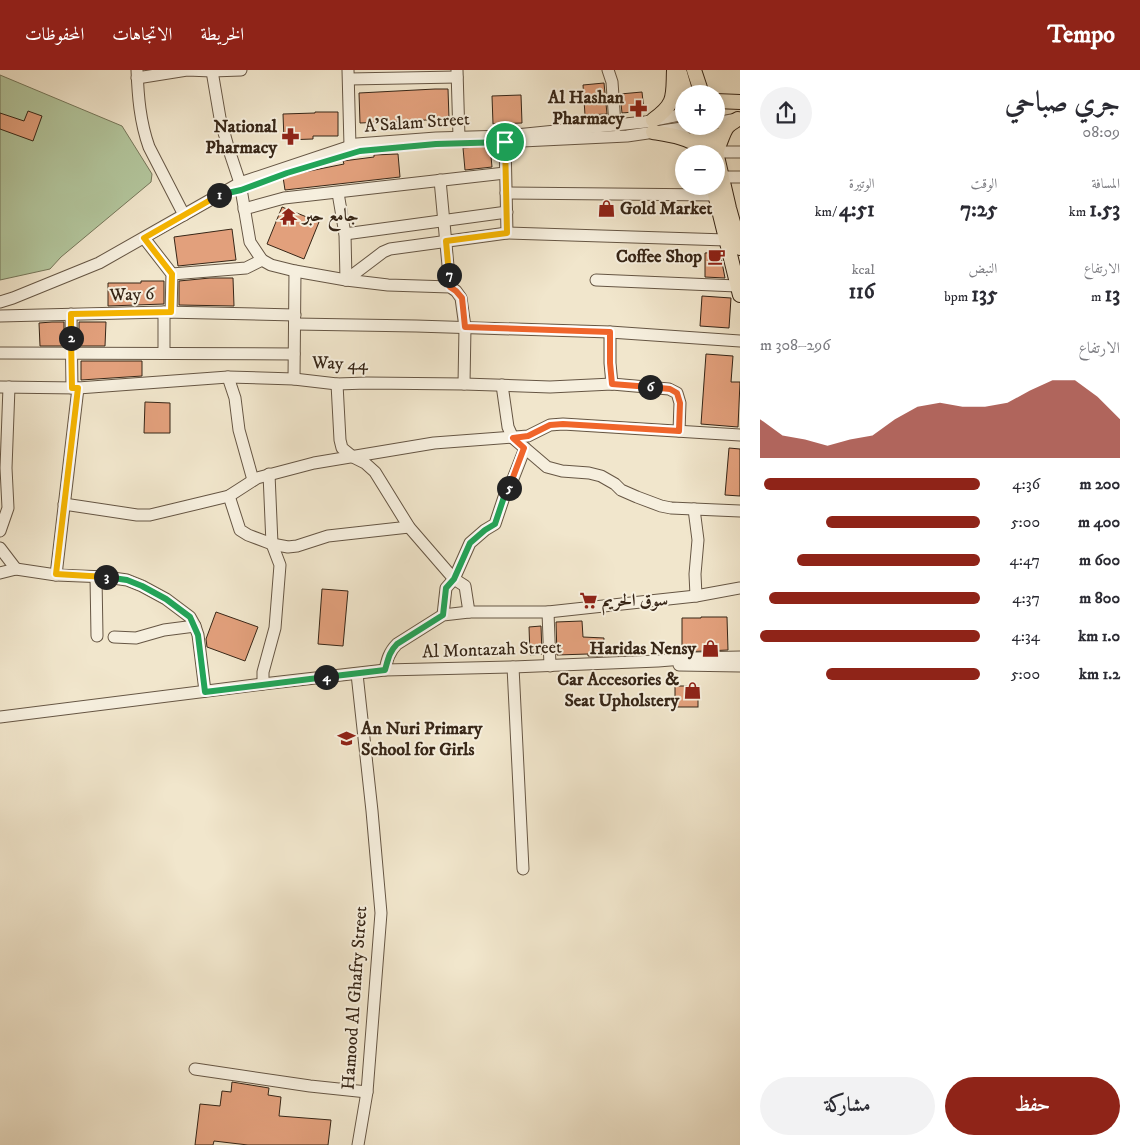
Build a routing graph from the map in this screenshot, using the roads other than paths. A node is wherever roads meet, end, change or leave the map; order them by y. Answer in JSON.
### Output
{"nodes":[{"id":1,"x":241,"y":70,"type":"edge"},
{"id":2,"x":608,"y":70,"type":"edge"},
{"id":3,"x":674,"y":70,"type":"edge"},
{"id":4,"x":679,"y":70,"type":"edge"},
{"id":5,"x":212,"y":71,"type":"edge"},
{"id":6,"x":457,"y":73,"type":"edge"},
{"id":7,"x":137,"y":74,"type":"edge"},
{"id":8,"x":349,"y":75,"type":"edge"},
{"id":9,"x":683,"y":85,"type":"edge"},
{"id":10,"x":725,"y":105,"type":"edge"},
{"id":11,"x":725,"y":109,"type":"edge"},
{"id":12,"x":740,"y":111,"type":"edge"},
{"id":13,"x":675,"y":117,"type":"edge"},
{"id":14,"x":725,"y":118,"type":"edge"},
{"id":15,"x":615,"y":125,"type":"junction"},
{"id":16,"x":653,"y":126,"type":"junction"},
{"id":17,"x":675,"y":126,"type":"edge"},
{"id":18,"x":459,"y":137,"type":"junction"},
{"id":19,"x":505,"y":142,"type":"junction"},
{"id":20,"x":699,"y":145,"type":"edge"},
{"id":21,"x":716,"y":145,"type":"edge"},
{"id":22,"x":350,"y":146,"type":"junction"},
{"id":23,"x":725,"y":152,"type":"edge"},
{"id":24,"x":740,"y":152,"type":"edge"},
{"id":25,"x":505,"y":173,"type":"junction"},
{"id":26,"x":740,"y":177,"type":"edge"},
{"id":27,"x":440,"y":180,"type":"junction"},
{"id":28,"x":725,"y":183,"type":"edge"},
{"id":29,"x":241,"y":186,"type":"junction"},
{"id":30,"x":675,"y":187,"type":"edge"},
{"id":31,"x":338,"y":193,"type":"junction"},
{"id":32,"x":506,"y":193,"type":"junction"},
{"id":33,"x":720,"y":195,"type":"edge"},
{"id":34,"x":724,"y":195,"type":"edge"},
{"id":35,"x":244,"y":209,"type":"junction"},
{"id":36,"x":735,"y":209,"type":"edge"},
{"id":37,"x":507,"y":212,"type":"junction"},
{"id":38,"x":184,"y":215,"type":"junction"},
{"id":39,"x":444,"y":221,"type":"junction"},
{"id":40,"x":507,"y":233,"type":"junction"},
{"id":41,"x":344,"y":234,"type":"junction"},
{"id":42,"x":144,"y":238,"type":"junction"},
{"id":43,"x":446,"y":241,"type":"junction"},
{"id":44,"x":736,"y":242,"type":"edge"},
{"id":45,"x":262,"y":260,"type":"junction"},
{"id":46,"x":295,"y":271,"type":"junction"},
{"id":47,"x":172,"y":274,"type":"junction"},
{"id":48,"x":346,"y":280,"type":"junction"},
{"id":49,"x":596,"y":280,"type":"dead end"},
{"id":50,"x":450,"y":287,"type":"junction"},
{"id":51,"x":739,"y":291,"type":"edge"},
{"id":52,"x":0,"y":302,"type":"edge"},
{"id":53,"x":168,"y":312,"type":"junction"},
{"id":54,"x":71,"y":314,"type":"junction"},
{"id":55,"x":0,"y":316,"type":"edge"},
{"id":56,"x":295,"y":319,"type":"junction"},
{"id":57,"x":465,"y":327,"type":"junction"},
{"id":58,"x":610,"y":332,"type":"junction"},
{"id":59,"x":740,"y":341,"type":"edge"},
{"id":60,"x":0,"y":353,"type":"edge"},
{"id":61,"x":71,"y":353,"type":"junction"},
{"id":62,"x":164,"y":353,"type":"junction"},
{"id":63,"x":294,"y":354,"type":"junction"},
{"id":64,"x":228,"y":377,"type":"junction"},
{"id":65,"x":294,"y":379,"type":"junction"},
{"id":66,"x":337,"y":384,"type":"junction"},
{"id":67,"x":464,"y":384,"type":"junction"},
{"id":68,"x":612,"y":384,"type":"junction"},
{"id":69,"x":502,"y":385,"type":"junction"},
{"id":70,"x":4,"y":387,"type":"edge"},
{"id":71,"x":75,"y":388,"type":"junction"},
{"id":72,"x":679,"y":431,"type":"junction"},
{"id":73,"x":740,"y":435,"type":"edge"},
{"id":74,"x":513,"y":438,"type":"junction"},
{"id":75,"x":524,"y":448,"type":"junction"},
{"id":76,"x":353,"y":457,"type":"junction"},
{"id":77,"x":269,"y":474,"type":"junction"},
{"id":78,"x":253,"y":480,"type":"junction"},
{"id":79,"x":229,"y":496,"type":"junction"},
{"id":80,"x":64,"y":504,"type":"junction"},
{"id":81,"x":694,"y":509,"type":"junction"},
{"id":82,"x":740,"y":511,"type":"edge"},
{"id":83,"x":409,"y":526,"type":"junction"},
{"id":84,"x":0,"y":531,"type":"edge"},
{"id":85,"x":272,"y":544,"type":"junction"},
{"id":86,"x":0,"y":548,"type":"edge"},
{"id":87,"x":16,"y":569,"type":"junction"},
{"id":88,"x":0,"y":573,"type":"edge"},
{"id":89,"x":56,"y":574,"type":"junction"},
{"id":90,"x":96,"y":576,"type":"junction"},
{"id":91,"x":454,"y":579,"type":"junction"},
{"id":92,"x":740,"y":588,"type":"edge"},
{"id":93,"x":696,"y":596,"type":"junction"},
{"id":94,"x":469,"y":612,"type":"junction"},
{"id":95,"x":548,"y":612,"type":"junction"},
{"id":96,"x":443,"y":615,"type":"junction"},
{"id":97,"x":195,"y":626,"type":"junction"},
{"id":98,"x":97,"y":636,"type":"dead end"},
{"id":99,"x":114,"y":638,"type":"dead end"},
{"id":100,"x":740,"y":657,"type":"edge"},
{"id":101,"x":658,"y":661,"type":"junction"},
{"id":102,"x":550,"y":666,"type":"junction"},
{"id":103,"x":740,"y":666,"type":"edge"},
{"id":104,"x":512,"y":667,"type":"junction"},
{"id":105,"x":385,"y":670,"type":"junction"},
{"id":106,"x":357,"y":674,"type":"junction"},
{"id":107,"x":263,"y":684,"type":"junction"},
{"id":108,"x":205,"y":692,"type":"junction"},
{"id":109,"x":0,"y":717,"type":"edge"},
{"id":110,"x":523,"y":869,"type":"dead end"},
{"id":111,"x":195,"y":1069,"type":"dead end"},
{"id":112,"x":366,"y":1092,"type":"junction"},
{"id":113,"x":358,"y":1145,"type":"edge"}],
"edges":[{"from":1,"to":5,"type":"street"},
{"from":2,"to":15,"type":"street"},
{"from":3,"to":16,"type":"main road"},
{"from":4,"to":9,"type":"main road"},
{"from":5,"to":7,"type":"street"},
{"from":5,"to":29,"type":"street"},
{"from":6,"to":8,"type":"street"},
{"from":6,"to":18,"type":"street"},
{"from":7,"to":38,"type":"street"},
{"from":8,"to":22,"type":"street"},
{"from":10,"to":12,"type":"main road"},
{"from":11,"to":12,"type":"street"},
{"from":12,"to":14,"type":"street"},
{"from":12,"to":21,"type":"main road"},
{"from":13,"to":16,"type":"street","name":"A'Salam Street"},
{"from":15,"to":16,"type":"street","name":"A'Salam Street"},
{"from":15,"to":18,"type":"street","name":"A'Salam Street"},
{"from":16,"to":17,"type":"street","name":"A'Salam Street"},
{"from":16,"to":19,"type":"street","name":"A'Salam Street"},
{"from":16,"to":20,"type":"main road"},
{"from":18,"to":22,"type":"street","name":"A'Salam Street"},
{"from":19,"to":25,"type":"street"},
{"from":19,"to":29,"type":"street","name":"A'Salam Street"},
{"from":22,"to":29,"type":"street","name":"A'Salam Street"},
{"from":23,"to":24,"type":"street"},
{"from":25,"to":27,"type":"street"},
{"from":25,"to":32,"type":"street"},
{"from":26,"to":28,"type":"street"},
{"from":27,"to":31,"type":"street"},
{"from":27,"to":39,"type":"street"},
{"from":29,"to":35,"type":"street"},
{"from":29,"to":38,"type":"street","name":"A'Salam Street"},
{"from":30,"to":32,"type":"street"},
{"from":31,"to":35,"type":"street"},
{"from":31,"to":41,"type":"street"},
{"from":32,"to":37,"type":"street"},
{"from":33,"to":44,"type":"main road"},
{"from":34,"to":36,"type":"main road"},
{"from":35,"to":45,"type":"street"},
{"from":36,"to":44,"type":"main road"},
{"from":37,"to":39,"type":"street"},
{"from":37,"to":40,"type":"street"},
{"from":38,"to":42,"type":"street","name":"A'Salam Street"},
{"from":39,"to":41,"type":"street"},
{"from":39,"to":43,"type":"street"},
{"from":40,"to":43,"type":"street"},
{"from":40,"to":44,"type":"street"},
{"from":41,"to":48,"type":"street"},
{"from":42,"to":47,"type":"street"},
{"from":42,"to":52,"type":"street","name":"A'Salam Street"},
{"from":43,"to":48,"type":"street"},
{"from":43,"to":50,"type":"street"},
{"from":44,"to":51,"type":"main road"},
{"from":45,"to":46,"type":"street"},
{"from":45,"to":47,"type":"street"},
{"from":46,"to":48,"type":"street"},
{"from":46,"to":56,"type":"street"},
{"from":47,"to":53,"type":"street"},
{"from":48,"to":50,"type":"street"},
{"from":49,"to":51,"type":"street"},
{"from":50,"to":57,"type":"street"},
{"from":53,"to":54,"type":"street","name":"Way 6"},
{"from":53,"to":56,"type":"street","name":"Way 6"},
{"from":53,"to":62,"type":"street"},
{"from":54,"to":55,"type":"street","name":"Way 6"},
{"from":54,"to":61,"type":"street"},
{"from":56,"to":57,"type":"street","name":"Way 6"},
{"from":56,"to":63,"type":"street"},
{"from":57,"to":58,"type":"street","name":"Way 6"},
{"from":57,"to":67,"type":"street"},
{"from":58,"to":59,"type":"street","name":"Way 6"},
{"from":58,"to":68,"type":"street"},
{"from":60,"to":61,"type":"street"},
{"from":61,"to":62,"type":"street"},
{"from":61,"to":71,"type":"street"},
{"from":62,"to":63,"type":"street"},
{"from":63,"to":65,"type":"street"},
{"from":64,"to":65,"type":"street","name":"Way 44"},
{"from":64,"to":71,"type":"street","name":"Way 44"},
{"from":64,"to":78,"type":"street"},
{"from":65,"to":66,"type":"street","name":"Way 44"},
{"from":66,"to":67,"type":"street","name":"Way 44"},
{"from":66,"to":76,"type":"street"},
{"from":67,"to":69,"type":"street","name":"Way 44"},
{"from":68,"to":69,"type":"street","name":"Way 44"},
{"from":68,"to":72,"type":"street","name":"Way 44"},
{"from":69,"to":74,"type":"street"},
{"from":70,"to":71,"type":"street","name":"Way 44"},
{"from":70,"to":84,"type":"street"},
{"from":71,"to":80,"type":"street"},
{"from":72,"to":73,"type":"street"},
{"from":72,"to":74,"type":"street"},
{"from":74,"to":75,"type":"street"},
{"from":74,"to":76,"type":"street"},
{"from":75,"to":81,"type":"street"},
{"from":75,"to":91,"type":"street"},
{"from":76,"to":77,"type":"street"},
{"from":76,"to":83,"type":"street"},
{"from":77,"to":78,"type":"street"},
{"from":77,"to":85,"type":"street"},
{"from":78,"to":79,"type":"street"},
{"from":79,"to":80,"type":"street"},
{"from":79,"to":85,"type":"street"},
{"from":80,"to":89,"type":"street"},
{"from":81,"to":82,"type":"street"},
{"from":81,"to":93,"type":"street"},
{"from":83,"to":85,"type":"street"},
{"from":83,"to":91,"type":"street"},
{"from":85,"to":107,"type":"street"},
{"from":86,"to":87,"type":"street"},
{"from":87,"to":88,"type":"street"},
{"from":87,"to":89,"type":"street"},
{"from":89,"to":90,"type":"street"},
{"from":90,"to":97,"type":"street"},
{"from":90,"to":98,"type":"street"},
{"from":91,"to":94,"type":"street"},
{"from":91,"to":96,"type":"street"},
{"from":92,"to":93,"type":"street"},
{"from":93,"to":95,"type":"street"},
{"from":94,"to":95,"type":"street"},
{"from":94,"to":96,"type":"street"},
{"from":95,"to":102,"type":"street"},
{"from":96,"to":105,"type":"street"},
{"from":97,"to":99,"type":"street"},
{"from":97,"to":108,"type":"street"},
{"from":100,"to":101,"type":"street","name":"Al Montazah Street"},
{"from":101,"to":102,"type":"street","name":"Al Montazah Street"},
{"from":101,"to":103,"type":"street","name":"Al Montazah Street"},
{"from":102,"to":104,"type":"street","name":"Al Montazah Street"},
{"from":104,"to":105,"type":"street","name":"Al Montazah Street"},
{"from":104,"to":110,"type":"street"},
{"from":105,"to":106,"type":"street","name":"Al Montazah Street"},
{"from":106,"to":107,"type":"street","name":"Al Montazah Street"},
{"from":106,"to":112,"type":"street","name":"Hamood Al Ghafry Street"},
{"from":107,"to":108,"type":"street","name":"Al Montazah Street"},
{"from":108,"to":109,"type":"street","name":"Al Montazah Street"},
{"from":111,"to":112,"type":"street"},
{"from":112,"to":113,"type":"street","name":"Hamood Al Ghafry Street"}]}
